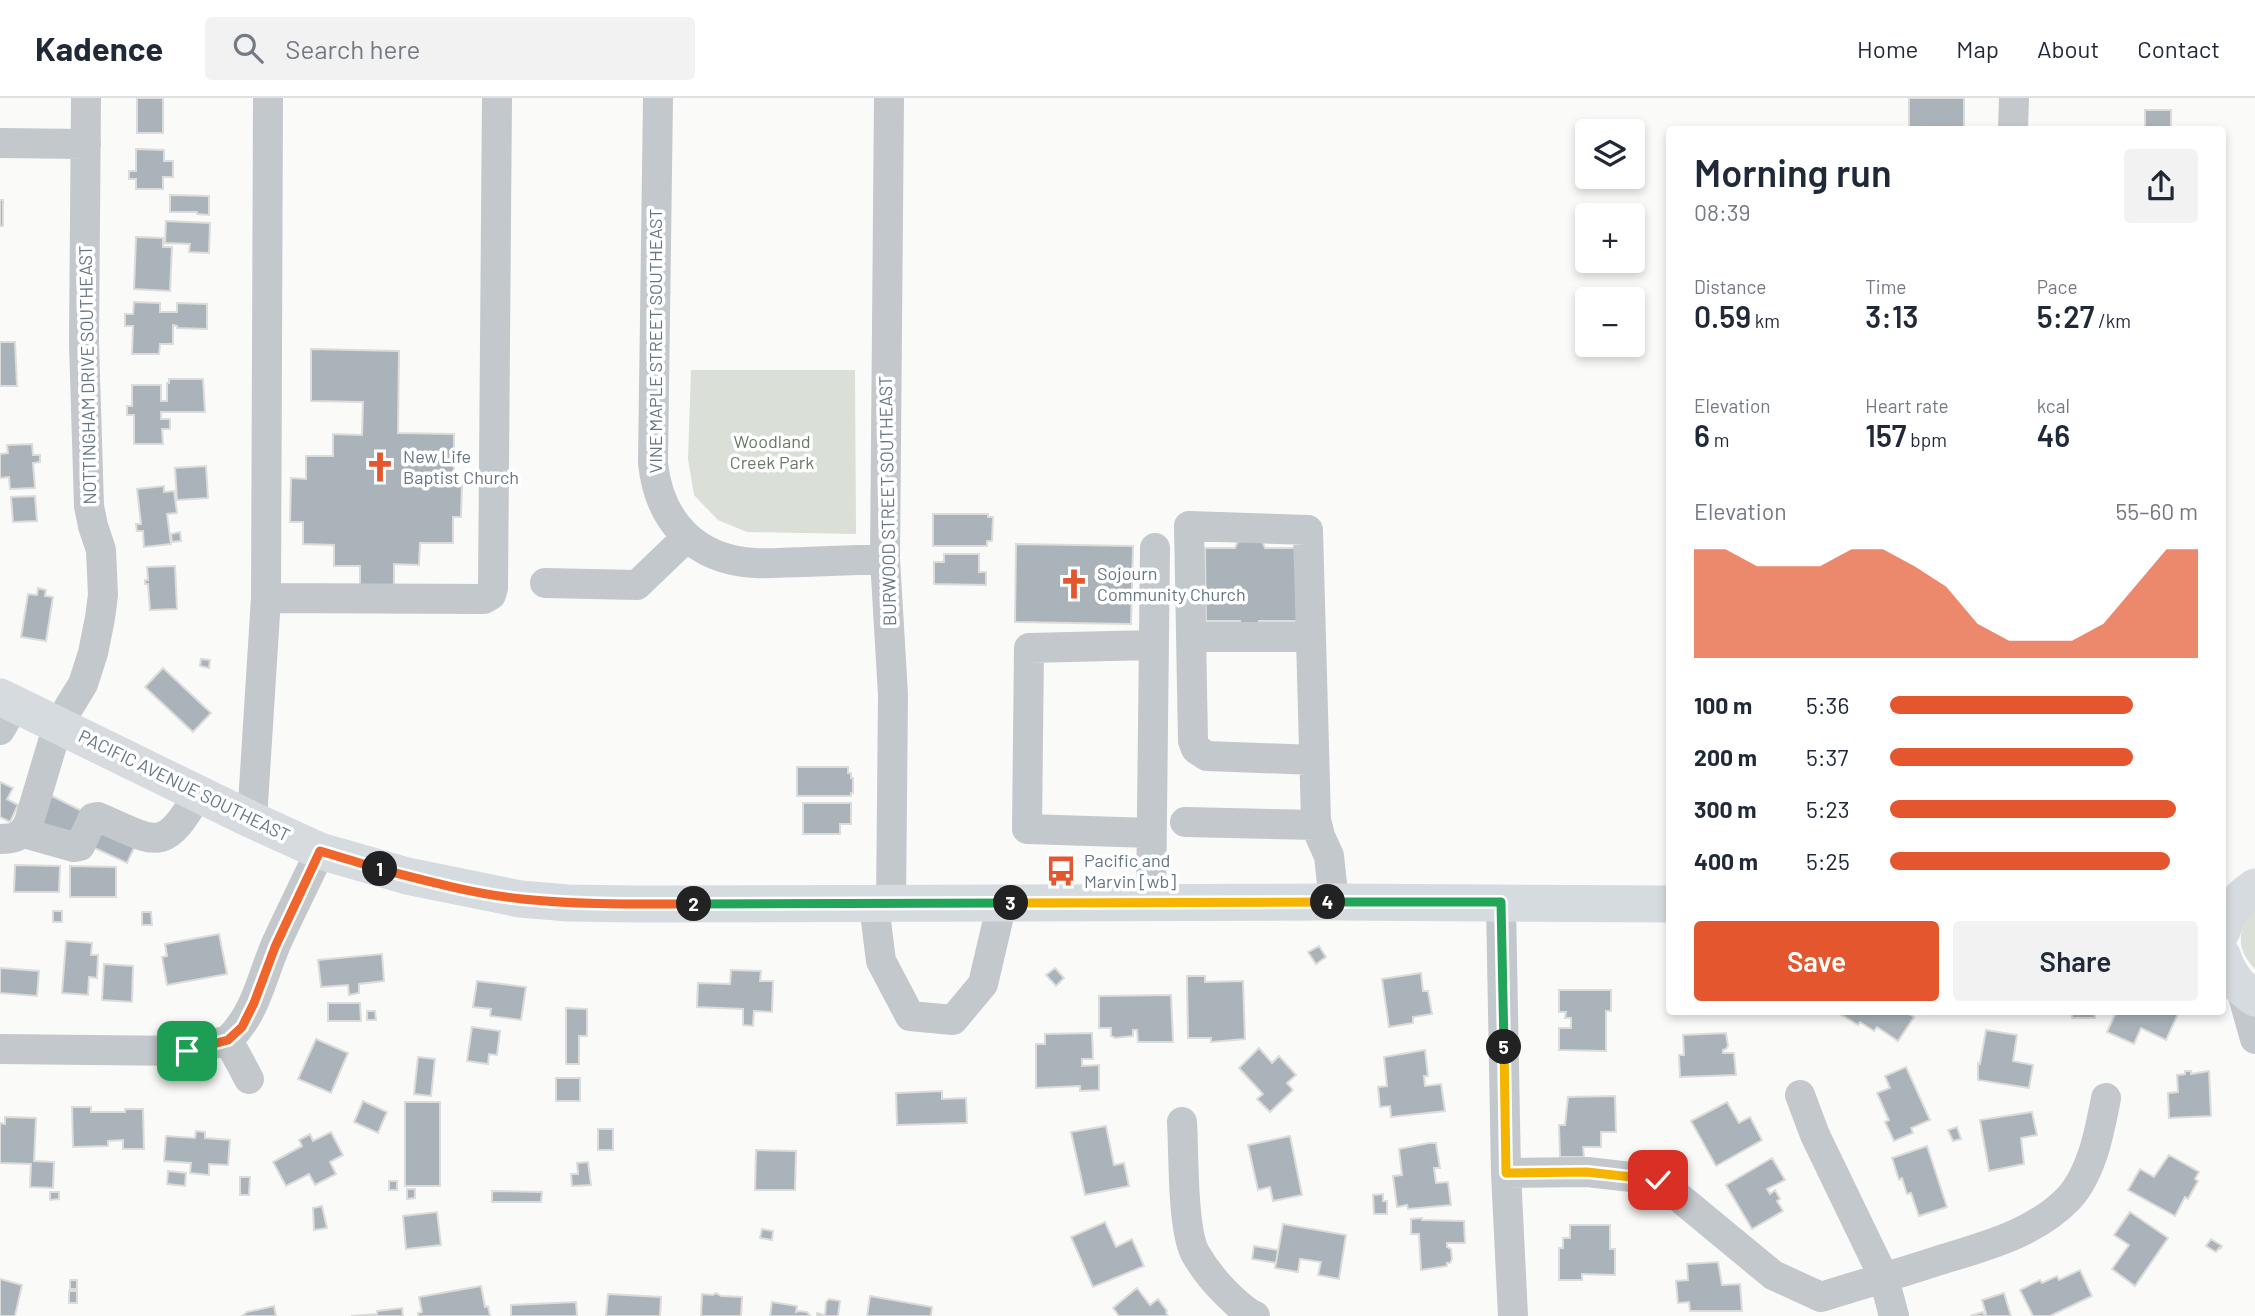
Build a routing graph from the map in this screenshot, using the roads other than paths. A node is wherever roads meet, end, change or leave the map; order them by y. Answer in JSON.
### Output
{"nodes":[{"id":1,"x":86,"y":98,"type":"edge"},
{"id":2,"x":268,"y":98,"type":"edge"},
{"id":3,"x":497,"y":98,"type":"edge"},
{"id":4,"x":657,"y":98,"type":"edge"},
{"id":5,"x":889,"y":98,"type":"edge"},
{"id":6,"x":2014,"y":98,"type":"edge"},
{"id":7,"x":2013,"y":126,"type":"edge"},
{"id":8,"x":0,"y":144,"type":"edge"},
{"id":9,"x":86,"y":144,"type":"junction"},
{"id":10,"x":687,"y":537,"type":"junction"},
{"id":11,"x":1155,"y":548,"type":"dead end"},
{"id":12,"x":885,"y":559,"type":"junction"},
{"id":13,"x":545,"y":583,"type":"dead end"},
{"id":14,"x":266,"y":598,"type":"junction"},
{"id":15,"x":1192,"y":638,"type":"junction"},
{"id":16,"x":1311,"y":638,"type":"junction"},
{"id":17,"x":1153,"y":645,"type":"junction"},
{"id":18,"x":5,"y":710,"type":"edge"},
{"id":19,"x":58,"y":724,"type":"junction"},
{"id":20,"x":1314,"y":760,"type":"junction"},
{"id":21,"x":198,"y":794,"type":"junction"},
{"id":22,"x":252,"y":820,"type":"junction"},
{"id":23,"x":1185,"y":822,"type":"dead end"},
{"id":24,"x":1317,"y":825,"type":"junction"},
{"id":25,"x":1151,"y":833,"type":"junction"},
{"id":26,"x":12,"y":836,"type":"edge"},
{"id":27,"x":320,"y":851,"type":"junction"},
{"id":28,"x":2255,"y":863,"type":"edge"},
{"id":29,"x":1334,"y":902,"type":"junction"},
{"id":30,"x":1501,"y":902,"type":"junction"},
{"id":31,"x":1002,"y":903,"type":"junction"},
{"id":32,"x":1151,"y":903,"type":"junction"},
{"id":33,"x":883,"y":904,"type":"junction"},
{"id":34,"x":1666,"y":904,"type":"edge"},
{"id":35,"x":2235,"y":905,"type":"edge"},
{"id":36,"x":2234,"y":976,"type":"edge"},
{"id":37,"x":2255,"y":1039,"type":"edge"},
{"id":38,"x":228,"y":1040,"type":"junction"},
{"id":39,"x":0,"y":1049,"type":"edge"},
{"id":40,"x":249,"y":1079,"type":"dead end"},
{"id":41,"x":1800,"y":1095,"type":"dead end"},
{"id":42,"x":2105,"y":1098,"type":"dead end"},
{"id":43,"x":1182,"y":1122,"type":"dead end"},
{"id":44,"x":1506,"y":1173,"type":"junction"},
{"id":45,"x":1884,"y":1278,"type":"junction"},
{"id":46,"x":1255,"y":1316,"type":"edge"},
{"id":47,"x":1514,"y":1316,"type":"edge"},
{"id":48,"x":1894,"y":1316,"type":"edge"}],
"edges":[{"from":1,"to":9,"type":"street","name":"NOTTINGHAM DRIVE SOUTHEAST"},
{"from":2,"to":14,"type":"street"},
{"from":3,"to":14,"type":"street"},
{"from":4,"to":10,"type":"street","name":"VINE MAPLE STREET SOUTHEAST"},
{"from":5,"to":12,"type":"street","name":"BURWOOD STREET SOUTHEAST"},
{"from":6,"to":7,"type":"street"},
{"from":8,"to":9,"type":"street"},
{"from":9,"to":19,"type":"street","name":"NOTTINGHAM DRIVE SOUTHEAST"},
{"from":10,"to":12,"type":"street","name":"VINE MAPLE STREET SOUTHEAST"},
{"from":10,"to":13,"type":"street"},
{"from":11,"to":17,"type":"street"},
{"from":12,"to":33,"type":"street","name":"BURWOOD STREET SOUTHEAST"},
{"from":14,"to":22,"type":"street"},
{"from":15,"to":16,"type":"street"},
{"from":15,"to":16,"type":"street"},
{"from":15,"to":20,"type":"street"},
{"from":16,"to":20,"type":"street"},
{"from":17,"to":25,"type":"street"},
{"from":17,"to":25,"type":"street"},
{"from":18,"to":19,"type":"main road","name":"PACIFIC AVENUE SOUTHEAST"},
{"from":19,"to":21,"type":"main road","name":"PACIFIC AVENUE SOUTHEAST"},
{"from":19,"to":26,"type":"street","name":"NOTTINGHAM DRIVE SOUTHEAST"},
{"from":20,"to":24,"type":"street"},
{"from":21,"to":22,"type":"main road","name":"PACIFIC AVENUE SOUTHEAST"},
{"from":21,"to":26,"type":"street"},
{"from":22,"to":27,"type":"main road","name":"PACIFIC AVENUE SOUTHEAST"},
{"from":23,"to":24,"type":"street"},
{"from":24,"to":29,"type":"street"},
{"from":25,"to":32,"type":"street"},
{"from":27,"to":33,"type":"main road","name":"PACIFIC AVENUE SOUTHEAST"},
{"from":27,"to":38,"type":"street"},
{"from":28,"to":35,"type":"main road"},
{"from":29,"to":30,"type":"main road","name":"PACIFIC AVENUE SOUTHEAST"},
{"from":29,"to":32,"type":"main road","name":"PACIFIC AVENUE SOUTHEAST"},
{"from":30,"to":34,"type":"main road","name":"PACIFIC AVENUE SOUTHEAST"},
{"from":30,"to":44,"type":"street"},
{"from":31,"to":32,"type":"main road","name":"PACIFIC AVENUE SOUTHEAST"},
{"from":31,"to":33,"type":"main road","name":"PACIFIC AVENUE SOUTHEAST"},
{"from":31,"to":33,"type":"street","name":"BURWOOD STREET SOUTHEAST"},
{"from":36,"to":37,"type":"street"},
{"from":38,"to":39,"type":"street"},
{"from":38,"to":40,"type":"street"},
{"from":41,"to":45,"type":"street"},
{"from":42,"to":45,"type":"street"},
{"from":43,"to":46,"type":"street"},
{"from":44,"to":45,"type":"street"},
{"from":44,"to":47,"type":"street"},
{"from":45,"to":48,"type":"street"}]}
